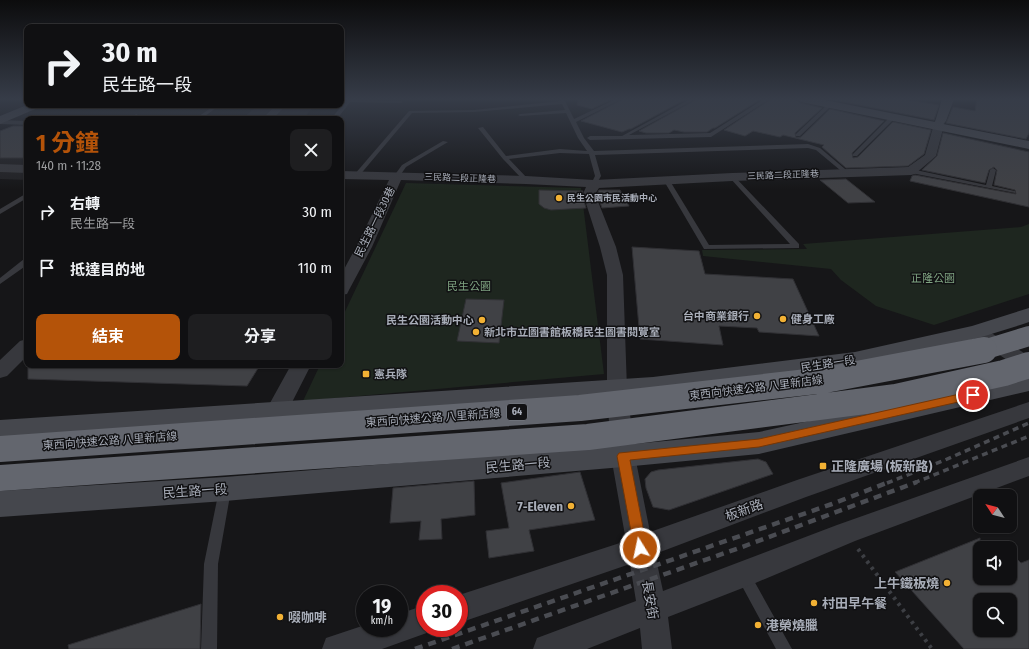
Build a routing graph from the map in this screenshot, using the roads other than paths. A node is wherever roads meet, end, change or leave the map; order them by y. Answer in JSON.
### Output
{"nodes":[{"id":1,"x":396,"y":129,"type":"edge"},
{"id":2,"x":482,"y":129,"type":"edge"},
{"id":3,"x":577,"y":129,"type":"edge"},
{"id":4,"x":637,"y":129,"type":"edge"},
{"id":5,"x":720,"y":129,"type":"edge"},
{"id":6,"x":804,"y":129,"type":"edge"},
{"id":7,"x":881,"y":129,"type":"edge"},
{"id":8,"x":938,"y":129,"type":"edge"},
{"id":9,"x":962,"y":129,"type":"edge"},
{"id":10,"x":971,"y":129,"type":"edge"},
{"id":11,"x":798,"y":135,"type":"dead end"},
{"id":12,"x":623,"y":137,"type":"junction"},
{"id":13,"x":590,"y":138,"type":"dead end"},
{"id":14,"x":1029,"y":139,"type":"edge"},
{"id":15,"x":445,"y":142,"type":"dead end"},
{"id":16,"x":1029,"y":145,"type":"edge"},
{"id":17,"x":592,"y":153,"type":"junction"},
{"id":18,"x":855,"y":155,"type":"dead end"},
{"id":19,"x":505,"y":158,"type":"junction"},
{"id":20,"x":0,"y":168,"type":"edge"},
{"id":21,"x":24,"y":169,"type":"edge"},
{"id":22,"x":993,"y":170,"type":"dead end"},
{"id":23,"x":911,"y":171,"type":"junction"},
{"id":24,"x":848,"y":174,"type":"junction"},
{"id":25,"x":344,"y":175,"type":"edge"},
{"id":26,"x":357,"y":175,"type":"junction"},
{"id":27,"x":397,"y":176,"type":"junction"},
{"id":28,"x":732,"y":177,"type":"junction"},
{"id":29,"x":526,"y":180,"type":"junction"},
{"id":30,"x":667,"y":181,"type":"junction"},
{"id":31,"x":594,"y":184,"type":"junction"},
{"id":32,"x":989,"y":187,"type":"junction"},
{"id":33,"x":1013,"y":192,"type":"dead end"},
{"id":34,"x":24,"y":197,"type":"edge"},
{"id":35,"x":0,"y":212,"type":"edge"},
{"id":36,"x":24,"y":262,"type":"edge"},
{"id":37,"x":0,"y":282,"type":"edge"},
{"id":38,"x":344,"y":284,"type":"edge"},
{"id":39,"x":1029,"y":315,"type":"edge"},
{"id":40,"x":977,"y":332,"type":"junction"},
{"id":41,"x":1029,"y":336,"type":"edge"},
{"id":42,"x":24,"y":348,"type":"edge"},
{"id":43,"x":1029,"y":365,"type":"edge"},
{"id":44,"x":299,"y":368,"type":"edge"},
{"id":45,"x":0,"y":371,"type":"edge"},
{"id":46,"x":1029,"y":382,"type":"edge"},
{"id":47,"x":617,"y":389,"type":"junction"},
{"id":48,"x":1029,"y":410,"type":"edge"},
{"id":49,"x":276,"y":412,"type":"junction"},
{"id":50,"x":0,"y":430,"type":"edge"},
{"id":51,"x":0,"y":449,"type":"edge"},
{"id":52,"x":623,"y":456,"type":"junction"},
{"id":53,"x":1029,"y":466,"type":"edge"},
{"id":54,"x":0,"y":478,"type":"edge"},
{"id":55,"x":225,"y":489,"type":"junction"},
{"id":56,"x":0,"y":504,"type":"edge"},
{"id":57,"x":640,"y":548,"type":"junction"},
{"id":58,"x":743,"y":575,"type":"junction"},
{"id":59,"x":468,"y":605,"type":"edge"},
{"id":60,"x":652,"y":610,"type":"junction"},
{"id":61,"x":416,"y":623,"type":"edge"},
{"id":62,"x":209,"y":649,"type":"edge"},
{"id":63,"x":338,"y":649,"type":"edge"},
{"id":64,"x":548,"y":649,"type":"edge"},
{"id":65,"x":657,"y":649,"type":"edge"},
{"id":66,"x":784,"y":649,"type":"edge"}],
"edges":[{"from":1,"to":26,"type":"lane"},
{"from":2,"to":19,"type":"lane"},
{"from":3,"to":17,"type":"lane"},
{"from":4,"to":12,"type":"lane"},
{"from":5,"to":12,"type":"lane"},
{"from":6,"to":11,"type":"lane"},
{"from":7,"to":18,"type":"lane"},
{"from":8,"to":23,"type":"street"},
{"from":9,"to":16,"type":"main road"},
{"from":10,"to":14,"type":"main road"},
{"from":12,"to":13,"type":"lane"},
{"from":15,"to":27,"type":"lane"},
{"from":17,"to":19,"type":"lane"},
{"from":17,"to":24,"type":"lane"},
{"from":17,"to":31,"type":"lane"},
{"from":19,"to":29,"type":"lane"},
{"from":20,"to":21,"type":"street"},
{"from":22,"to":32,"type":"lane"},
{"from":23,"to":24,"type":"street","name":"三民路二段正隆巷"},
{"from":23,"to":32,"type":"lane"},
{"from":24,"to":28,"type":"street","name":"三民路二段正隆巷"},
{"from":25,"to":26,"type":"street","name":"三民路二段正隆巷"},
{"from":26,"to":27,"type":"street","name":"三民路二段正隆巷"},
{"from":27,"to":29,"type":"street","name":"三民路二段正隆巷"},
{"from":27,"to":38,"type":"street","name":"民生路一段30巷"},
{"from":28,"to":30,"type":"street","name":"三民路二段正隆巷"},
{"from":28,"to":30,"type":"lane"},
{"from":29,"to":31,"type":"street","name":"三民路二段正隆巷"},
{"from":30,"to":31,"type":"street","name":"三民路二段正隆巷"},
{"from":31,"to":47,"type":"street"},
{"from":32,"to":33,"type":"lane"},
{"from":34,"to":35,"type":"lane"},
{"from":36,"to":37,"type":"lane"},
{"from":39,"to":40,"type":"main road","name":"民生路一段"},
{"from":40,"to":43,"type":"street"},
{"from":40,"to":47,"type":"main road","name":"民生路一段"},
{"from":41,"to":51,"type":"highway","name":"東西向快速公路 八里新店線","number":"64","bridge":true},
{"from":42,"to":45,"type":"street"},
{"from":43,"to":54,"type":"highway","bridge":true},
{"from":44,"to":49,"type":"street"},
{"from":46,"to":52,"type":"main road","name":"民生路一段"},
{"from":47,"to":49,"type":"main road","name":"民生路一段"},
{"from":47,"to":52,"type":"street","name":"長安街"},
{"from":48,"to":57,"type":"street","name":"板新路"},
{"from":49,"to":50,"type":"main road","name":"民生路一段"},
{"from":52,"to":55,"type":"main road","name":"民生路一段"},
{"from":52,"to":57,"type":"street","name":"長安街"},
{"from":53,"to":58,"type":"street"},
{"from":55,"to":56,"type":"main road","name":"民生路一段"},
{"from":55,"to":62,"type":"lane"},
{"from":57,"to":59,"type":"street","name":"板新路"},
{"from":57,"to":60,"type":"street","name":"長安街"},
{"from":58,"to":60,"type":"street"},
{"from":58,"to":66,"type":"lane"},
{"from":60,"to":64,"type":"street"},
{"from":60,"to":65,"type":"street","name":"長安街"},
{"from":61,"to":63,"type":"street"}]}
